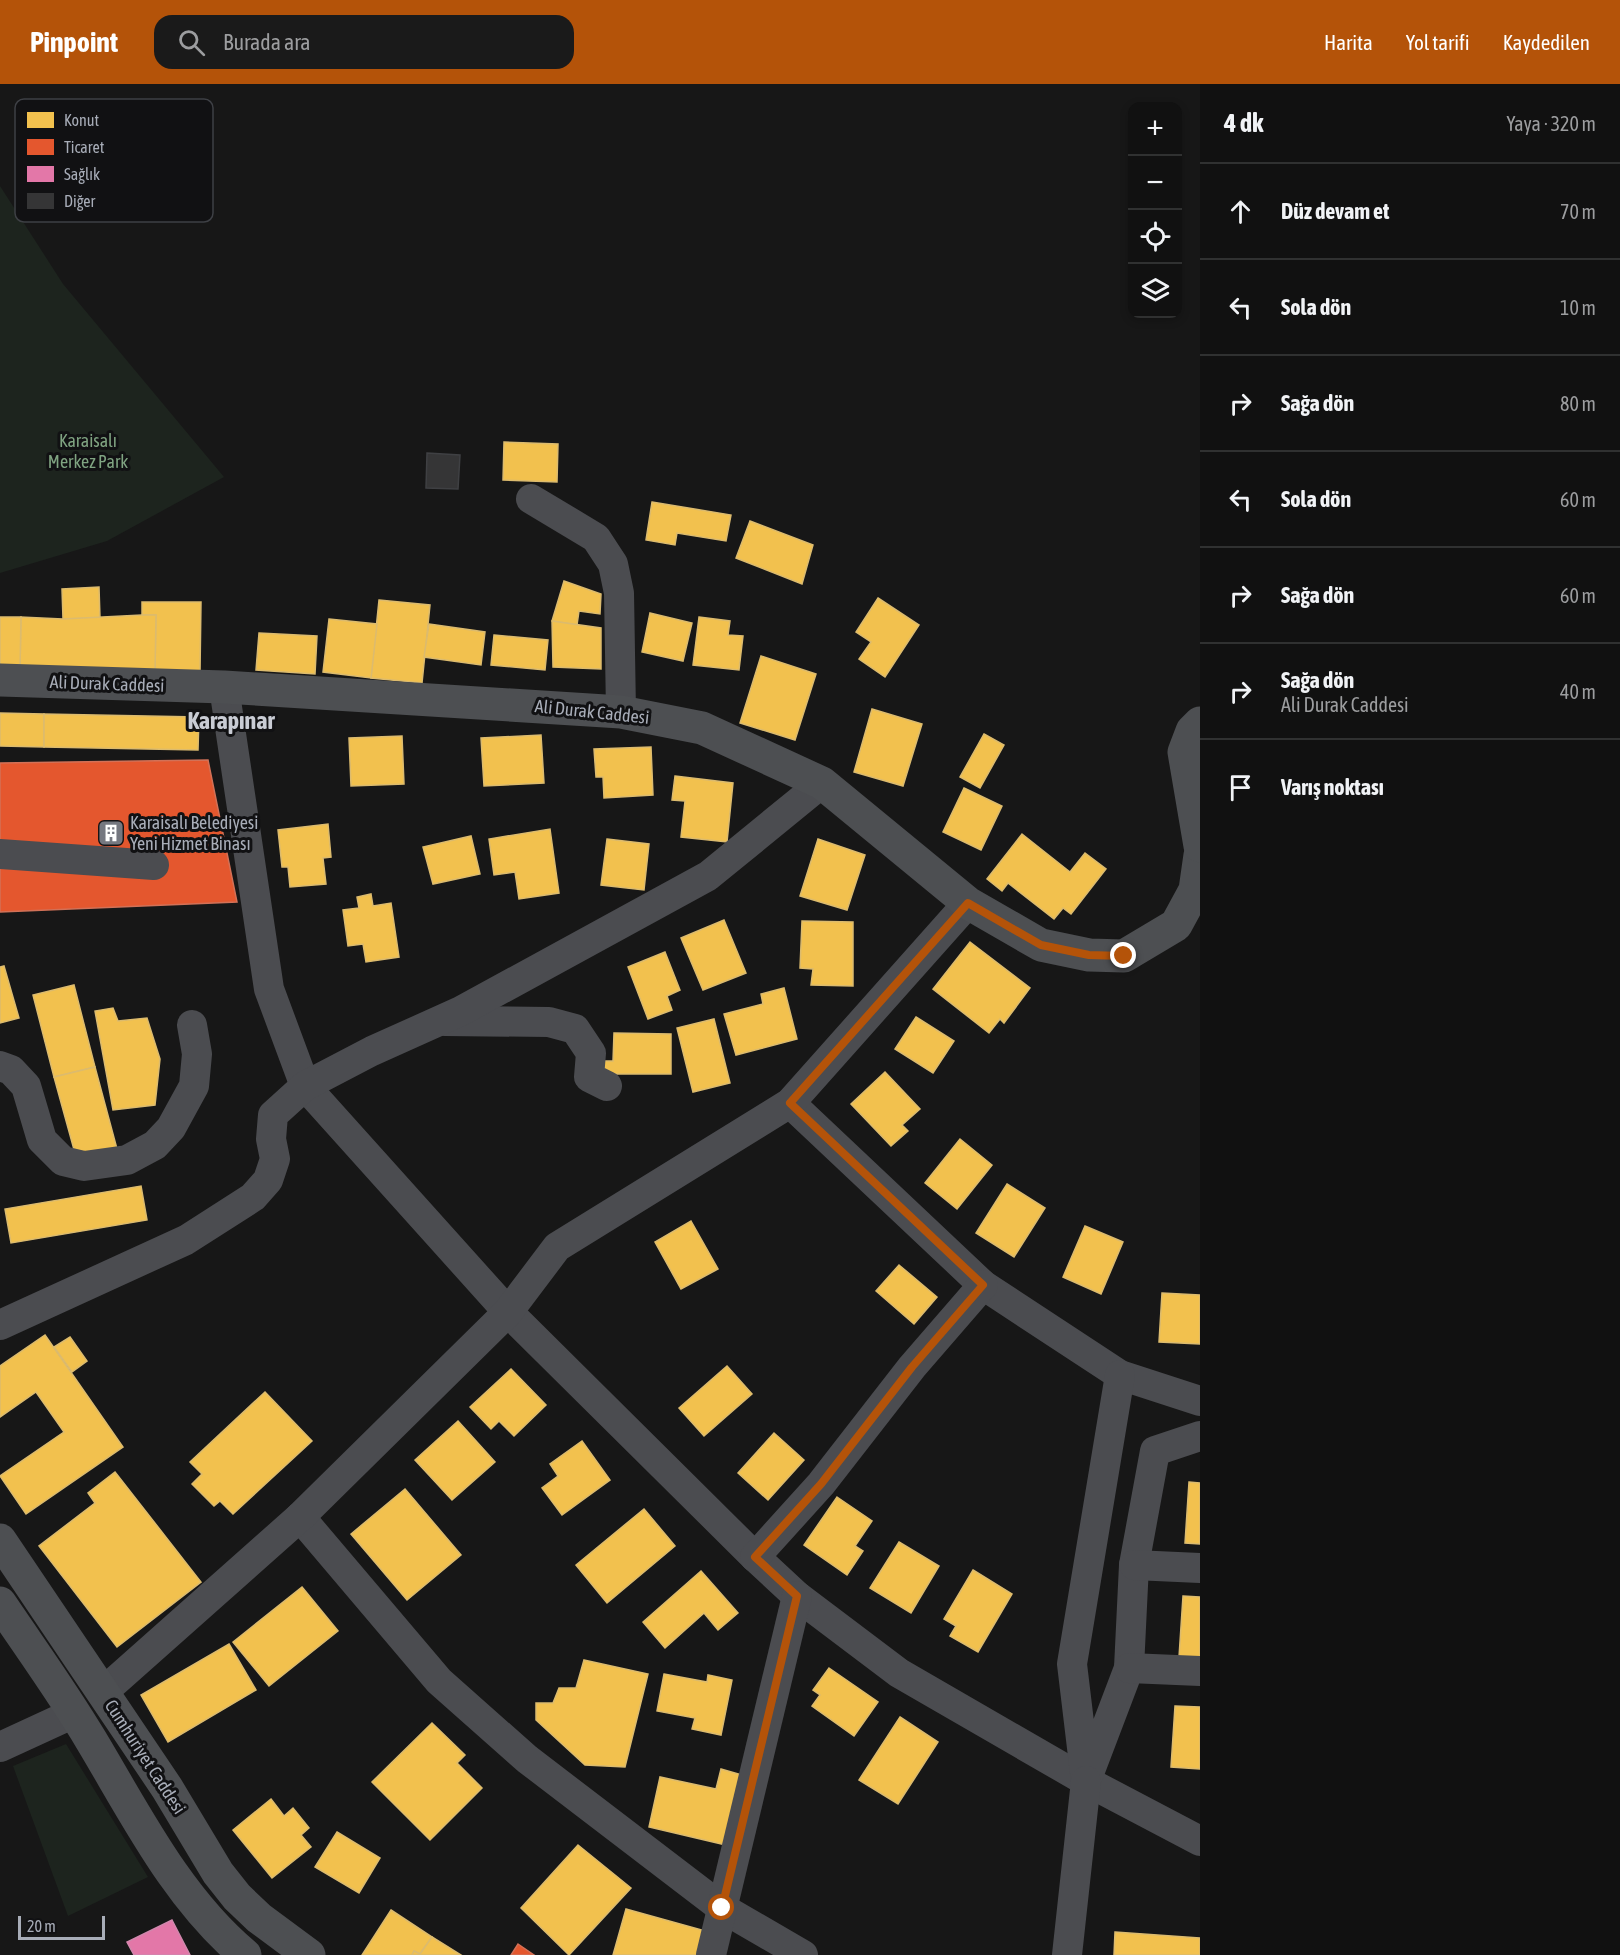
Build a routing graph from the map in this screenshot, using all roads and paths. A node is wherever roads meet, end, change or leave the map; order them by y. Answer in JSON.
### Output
{"nodes":[{"id":1,"x":531,"y":499,"type":"dead end"},
{"id":2,"x":0,"y":680,"type":"edge"},
{"id":3,"x":224,"y":687,"type":"junction"},
{"id":4,"x":621,"y":712,"type":"junction"},
{"id":5,"x":1200,"y":723,"type":"edge"},
{"id":6,"x":822,"y":783,"type":"junction"},
{"id":7,"x":1200,"y":846,"type":"edge"},
{"id":8,"x":0,"y":854,"type":"edge"},
{"id":9,"x":1200,"y":855,"type":"edge"},
{"id":10,"x":154,"y":865,"type":"dead end"},
{"id":11,"x":968,"y":903,"type":"junction"},
{"id":12,"x":440,"y":1021,"type":"junction"},
{"id":13,"x":192,"y":1025,"type":"dead end"},
{"id":14,"x":0,"y":1066,"type":"edge"},
{"id":15,"x":305,"y":1086,"type":"junction"},
{"id":16,"x":607,"y":1086,"type":"dead end"},
{"id":17,"x":790,"y":1103,"type":"junction"},
{"id":18,"x":983,"y":1285,"type":"junction"},
{"id":19,"x":508,"y":1312,"type":"junction"},
{"id":20,"x":0,"y":1325,"type":"edge"},
{"id":21,"x":1120,"y":1375,"type":"junction"},
{"id":22,"x":1200,"y":1401,"type":"edge"},
{"id":23,"x":1200,"y":1436,"type":"edge"},
{"id":24,"x":300,"y":1517,"type":"junction"},
{"id":25,"x":0,"y":1540,"type":"edge"},
{"id":26,"x":755,"y":1557,"type":"junction"},
{"id":27,"x":1134,"y":1565,"type":"junction"},
{"id":28,"x":1200,"y":1568,"type":"edge"},
{"id":29,"x":797,"y":1596,"type":"junction"},
{"id":30,"x":0,"y":1603,"type":"edge"},
{"id":31,"x":1129,"y":1668,"type":"junction"},
{"id":32,"x":1200,"y":1671,"type":"edge"},
{"id":33,"x":103,"y":1692,"type":"junction"},
{"id":34,"x":74,"y":1713,"type":"junction"},
{"id":35,"x":0,"y":1747,"type":"edge"},
{"id":36,"x":1086,"y":1781,"type":"junction"},
{"id":37,"x":1200,"y":1840,"type":"edge"},
{"id":38,"x":722,"y":1908,"type":"junction"},
{"id":39,"x":245,"y":1955,"type":"edge"},
{"id":40,"x":309,"y":1955,"type":"edge"},
{"id":41,"x":711,"y":1955,"type":"edge"},
{"id":42,"x":803,"y":1955,"type":"edge"},
{"id":43,"x":1067,"y":1955,"type":"edge"}],
"edges":[{"from":1,"to":4,"type":"street"},
{"from":2,"to":3,"type":"main road","name":"Ali Durak Caddesi"},
{"from":3,"to":4,"type":"main road","name":"Ali Durak Caddesi"},
{"from":3,"to":15,"type":"street"},
{"from":4,"to":6,"type":"main road","name":"Ali Durak Caddesi"},
{"from":5,"to":7,"type":"main road"},
{"from":6,"to":11,"type":"main road","name":"Ali Durak Caddesi"},
{"from":6,"to":12,"type":"street"},
{"from":8,"to":10,"type":"street"},
{"from":9,"to":11,"type":"main road","name":"Ali Durak Caddesi"},
{"from":11,"to":17,"type":"street"},
{"from":12,"to":15,"type":"street"},
{"from":12,"to":16,"type":"street"},
{"from":13,"to":14,"type":"street"},
{"from":15,"to":19,"type":"street"},
{"from":15,"to":20,"type":"street"},
{"from":17,"to":18,"type":"street"},
{"from":17,"to":19,"type":"street"},
{"from":18,"to":21,"type":"street"},
{"from":18,"to":26,"type":"street"},
{"from":19,"to":24,"type":"street"},
{"from":19,"to":26,"type":"street"},
{"from":21,"to":22,"type":"street"},
{"from":21,"to":36,"type":"street"},
{"from":23,"to":27,"type":"street"},
{"from":24,"to":33,"type":"street"},
{"from":24,"to":38,"type":"street"},
{"from":25,"to":33,"type":"main road","name":"Cumhuriyet Caddesi"},
{"from":26,"to":29,"type":"street"},
{"from":27,"to":28,"type":"street"},
{"from":27,"to":31,"type":"street"},
{"from":29,"to":36,"type":"street"},
{"from":29,"to":38,"type":"street"},
{"from":30,"to":34,"type":"main road","name":"Cumhuriyet Caddesi"},
{"from":31,"to":32,"type":"street"},
{"from":31,"to":36,"type":"street"},
{"from":33,"to":40,"type":"main road","name":"Cumhuriyet Caddesi"},
{"from":34,"to":35,"type":"street"},
{"from":34,"to":39,"type":"main road","name":"Cumhuriyet Caddesi"},
{"from":36,"to":37,"type":"street"},
{"from":36,"to":43,"type":"street"},
{"from":38,"to":41,"type":"street"},
{"from":38,"to":42,"type":"street"}]}
